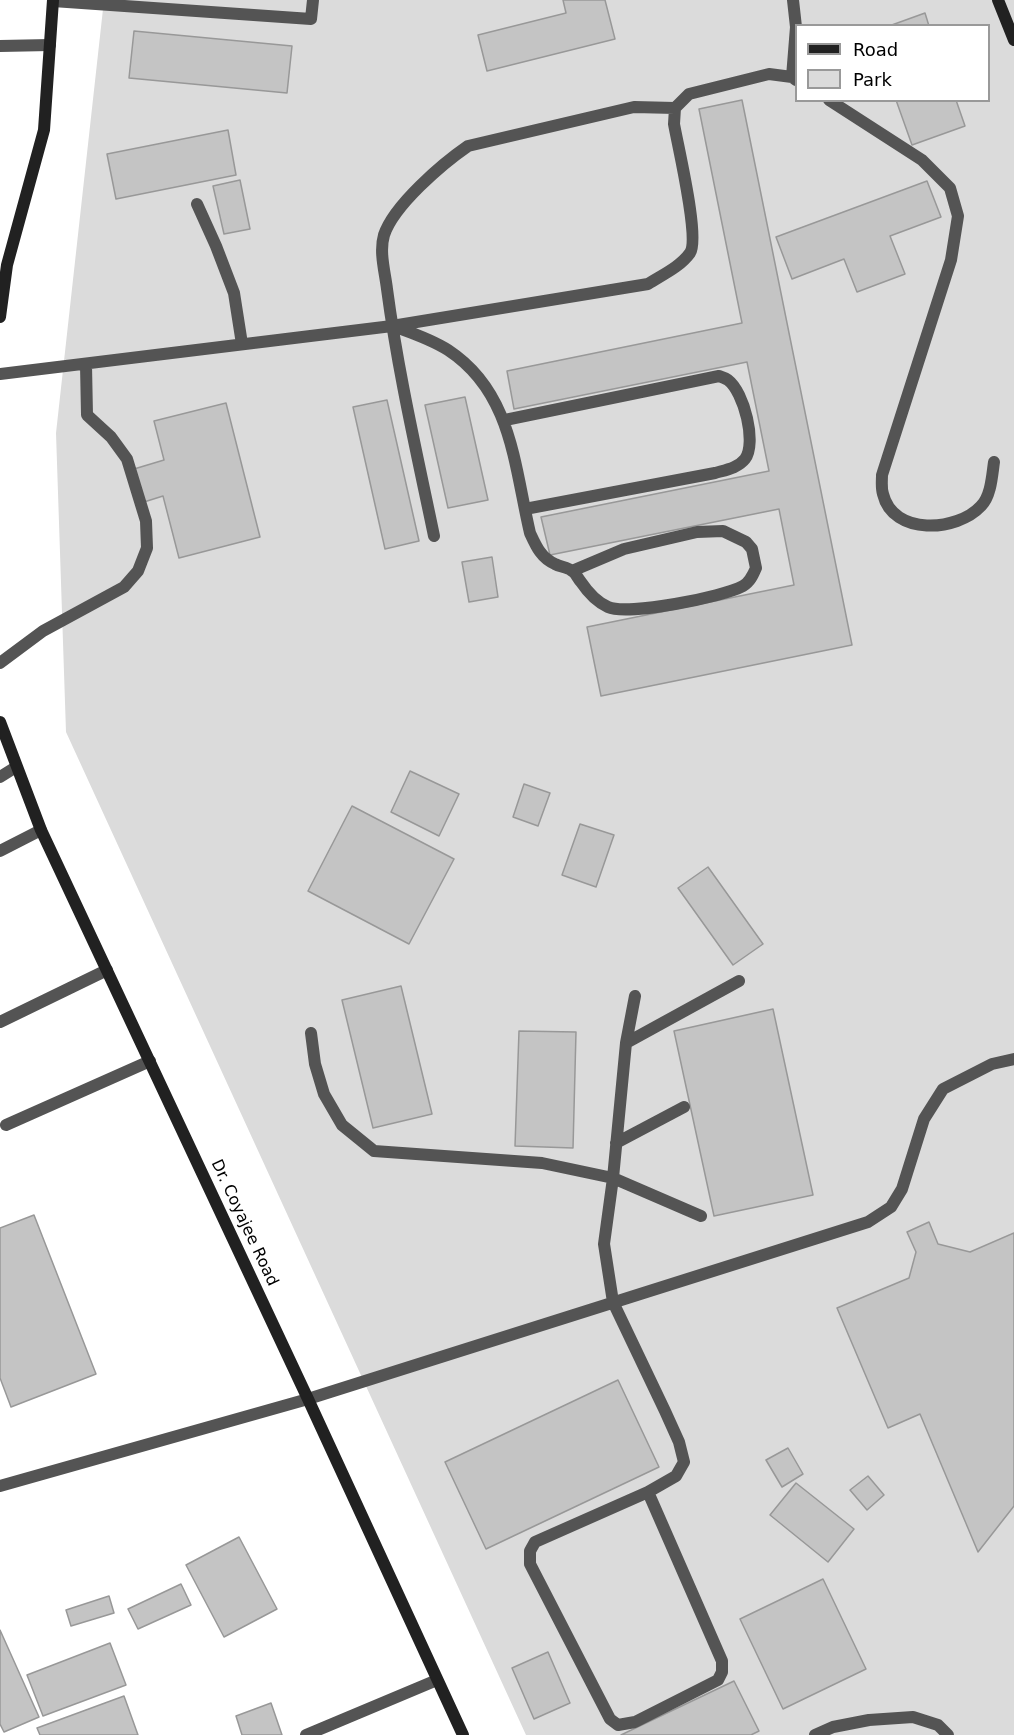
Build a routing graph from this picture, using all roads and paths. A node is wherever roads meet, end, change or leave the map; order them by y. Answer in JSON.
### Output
{"nodes":[{"id":1,"x":314,"y":0,"type":"edge"},
{"id":2,"x":793,"y":0,"type":"edge"},
{"id":3,"x":999,"y":0,"type":"edge"},
{"id":4,"x":53,"y":1,"type":"edge"},
{"id":5,"x":796,"y":24,"type":"edge"},
{"id":6,"x":1014,"y":40,"type":"edge"},
{"id":7,"x":50,"y":45,"type":"junction"},
{"id":8,"x":0,"y":46,"type":"edge"},
{"id":9,"x":795,"y":52,"type":"edge"},
{"id":10,"x":794,"y":78,"type":"edge"},
{"id":11,"x":832,"y":102,"type":"edge"},
{"id":12,"x":675,"y":108,"type":"junction"},
{"id":13,"x":197,"y":204,"type":"dead end"},
{"id":14,"x":4,"y":266,"type":"edge"},
{"id":15,"x":1,"y":303,"type":"edge"},
{"id":16,"x":0,"y":317,"type":"edge"},
{"id":17,"x":392,"y":326,"type":"junction"},
{"id":18,"x":242,"y":344,"type":"junction"},
{"id":19,"x":86,"y":365,"type":"junction"},
{"id":20,"x":0,"y":374,"type":"edge"},
{"id":21,"x":505,"y":420,"type":"junction"},
{"id":22,"x":994,"y":462,"type":"dead end"},
{"id":23,"x":525,"y":509,"type":"junction"},
{"id":24,"x":434,"y":536,"type":"dead end"},
{"id":25,"x":572,"y":571,"type":"junction"},
{"id":26,"x":0,"y":663,"type":"edge"},
{"id":27,"x":0,"y":722,"type":"edge"},
{"id":28,"x":15,"y":767,"type":"junction"},
{"id":29,"x":0,"y":777,"type":"edge"},
{"id":30,"x":41,"y":830,"type":"junction"},
{"id":31,"x":0,"y":851,"type":"edge"},
{"id":32,"x":107,"y":970,"type":"junction"},
{"id":33,"x":739,"y":981,"type":"dead end"},
{"id":34,"x":635,"y":996,"type":"dead end"},
{"id":35,"x":0,"y":1022,"type":"edge"},
{"id":36,"x":311,"y":1033,"type":"dead end"},
{"id":37,"x":626,"y":1043,"type":"junction"},
{"id":38,"x":1014,"y":1059,"type":"edge"},
{"id":39,"x":150,"y":1061,"type":"junction"},
{"id":40,"x":684,"y":1107,"type":"dead end"},
{"id":41,"x":6,"y":1125,"type":"dead end"},
{"id":42,"x":616,"y":1143,"type":"junction"},
{"id":43,"x":613,"y":1178,"type":"junction"},
{"id":44,"x":701,"y":1216,"type":"dead end"},
{"id":45,"x":612,"y":1302,"type":"junction"},
{"id":46,"x":309,"y":1399,"type":"junction"},
{"id":47,"x":0,"y":1486,"type":"edge"},
{"id":48,"x":648,"y":1492,"type":"junction"},
{"id":49,"x":437,"y":1680,"type":"junction"},
{"id":50,"x":306,"y":1735,"type":"edge"},
{"id":51,"x":463,"y":1735,"type":"edge"},
{"id":52,"x":815,"y":1735,"type":"edge"},
{"id":53,"x":948,"y":1735,"type":"edge"}],
"edges":[{"from":1,"to":4,"type":"street"},
{"from":2,"to":5,"type":"street"},
{"from":3,"to":6,"type":"street"},
{"from":4,"to":7,"type":"street"},
{"from":7,"to":8,"type":"street"},
{"from":7,"to":14,"type":"street"},
{"from":9,"to":10,"type":"street"},
{"from":10,"to":12,"type":"street"},
{"from":11,"to":22,"type":"street"},
{"from":12,"to":17,"type":"street"},
{"from":12,"to":17,"type":"street"},
{"from":13,"to":18,"type":"street"},
{"from":14,"to":15,"type":"street"},
{"from":15,"to":16,"type":"street"},
{"from":17,"to":18,"type":"street"},
{"from":17,"to":21,"type":"street"},
{"from":17,"to":24,"type":"street"},
{"from":18,"to":19,"type":"street"},
{"from":19,"to":20,"type":"street"},
{"from":19,"to":26,"type":"street"},
{"from":21,"to":23,"type":"street"},
{"from":21,"to":23,"type":"street"},
{"from":23,"to":25,"type":"street"},
{"from":25,"to":25,"type":"street"},
{"from":27,"to":28,"type":"street","name":"Dr. Coyajee Road"},
{"from":28,"to":29,"type":"street"},
{"from":28,"to":30,"type":"street","name":"Dr. Coyajee Road"},
{"from":30,"to":31,"type":"street"},
{"from":30,"to":32,"type":"street","name":"Dr. Coyajee Road"},
{"from":32,"to":35,"type":"street"},
{"from":32,"to":39,"type":"street","name":"Dr. Coyajee Road"},
{"from":33,"to":37,"type":"street"},
{"from":34,"to":37,"type":"street"},
{"from":36,"to":43,"type":"street"},
{"from":37,"to":42,"type":"street"},
{"from":38,"to":45,"type":"street"},
{"from":39,"to":41,"type":"street"},
{"from":39,"to":46,"type":"street","name":"Dr. Coyajee Road"},
{"from":40,"to":42,"type":"street"},
{"from":42,"to":43,"type":"street"},
{"from":43,"to":44,"type":"street"},
{"from":43,"to":45,"type":"street"},
{"from":45,"to":46,"type":"street"},
{"from":45,"to":48,"type":"street"},
{"from":46,"to":47,"type":"street"},
{"from":46,"to":49,"type":"street","name":"Dr. Coyajee Road"},
{"from":48,"to":48,"type":"street"},
{"from":49,"to":50,"type":"street"},
{"from":49,"to":51,"type":"street","name":"Dr. Coyajee Road"},
{"from":52,"to":53,"type":"street"}]}
